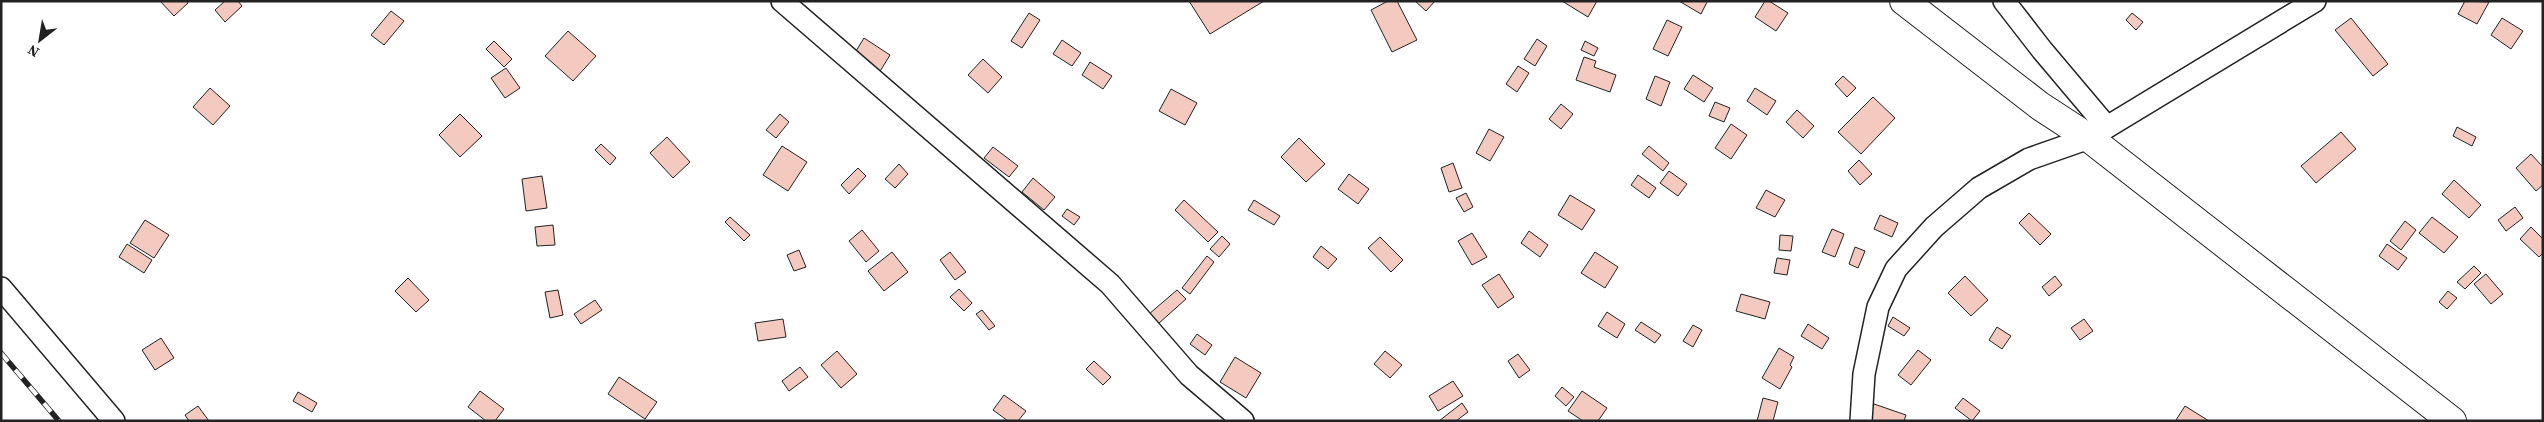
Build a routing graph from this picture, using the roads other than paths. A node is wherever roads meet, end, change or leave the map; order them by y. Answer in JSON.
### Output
{"nodes":[{"id":1,"x":782,"y":1,"type":"edge"},
{"id":2,"x":1904,"y":1,"type":"edge"},
{"id":3,"x":2004,"y":1,"type":"edge"},
{"id":4,"x":2315,"y":1,"type":"edge"},
{"id":5,"x":2098,"y":133,"type":"junction"},
{"id":6,"x":1,"y":288,"type":"edge"},
{"id":7,"x":114,"y":421,"type":"edge"},
{"id":8,"x":1243,"y":421,"type":"edge"},
{"id":9,"x":1861,"y":421,"type":"edge"},
{"id":10,"x":2452,"y":421,"type":"edge"}],
"edges":[{"from":1,"to":8,"type":"street"},
{"from":2,"to":5,"type":"main road"},
{"from":3,"to":5,"type":"street"},
{"from":4,"to":5,"type":"street"},
{"from":5,"to":9,"type":"street"},
{"from":5,"to":10,"type":"main road"},
{"from":6,"to":7,"type":"street"}]}
